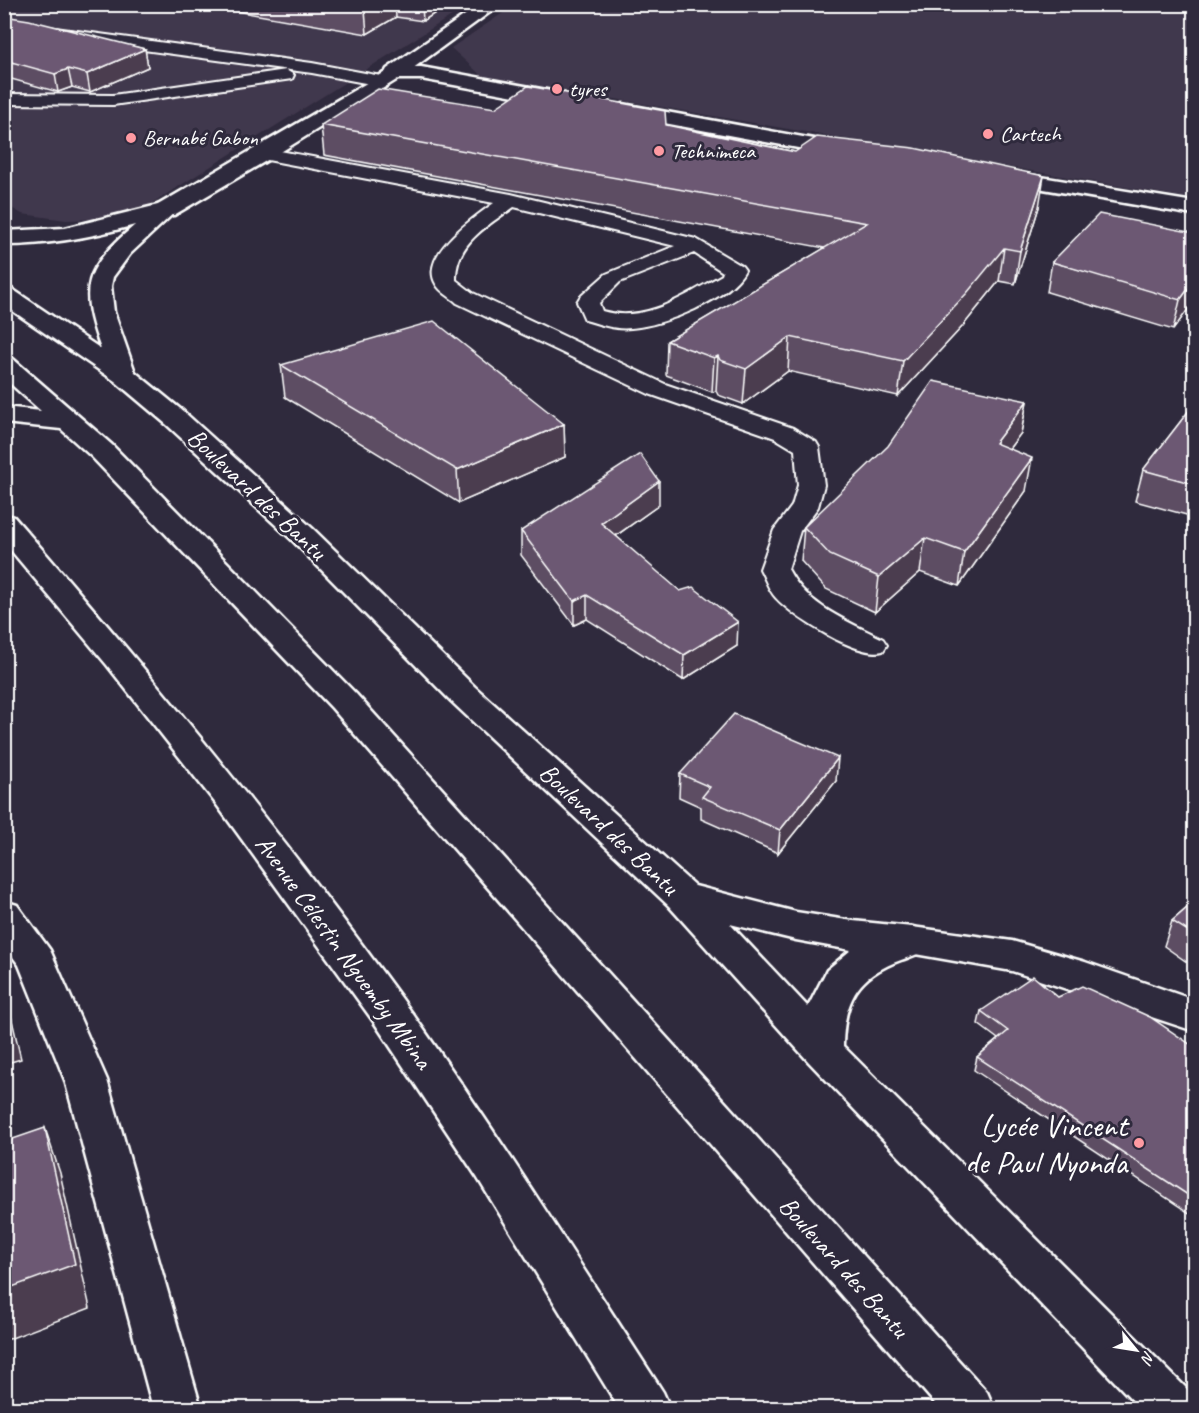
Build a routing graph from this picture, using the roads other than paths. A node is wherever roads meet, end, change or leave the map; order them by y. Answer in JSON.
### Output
{"nodes":[{"id":1,"x":493,"y":4,"type":"edge"},
{"id":2,"x":4,"y":26,"type":"edge"},
{"id":3,"x":312,"y":68,"type":"junction"},
{"id":4,"x":388,"y":77,"type":"junction"},
{"id":5,"x":4,"y":99,"type":"edge"},
{"id":6,"x":264,"y":154,"type":"junction"},
{"id":7,"x":871,"y":155,"type":"edge"},
{"id":8,"x":975,"y":172,"type":"edge"},
{"id":9,"x":511,"y":200,"type":"junction"},
{"id":10,"x":1194,"y":209,"type":"edge"},
{"id":11,"x":166,"y":210,"type":"junction"},
{"id":12,"x":4,"y":238,"type":"edge"},
{"id":13,"x":696,"y":245,"type":"junction"},
{"id":14,"x":4,"y":294,"type":"edge"},
{"id":15,"x":4,"y":364,"type":"edge"},
{"id":16,"x":124,"y":376,"type":"junction"},
{"id":17,"x":4,"y":415,"type":"edge"},
{"id":18,"x":71,"y":422,"type":"junction"},
{"id":19,"x":4,"y":523,"type":"edge"},
{"id":20,"x":873,"y":645,"type":"dead end"},
{"id":21,"x":682,"y":896,"type":"junction"},
{"id":22,"x":4,"y":915,"type":"edge"},
{"id":23,"x":912,"y":941,"type":"junction"},
{"id":24,"x":1194,"y":1016,"type":"edge"},
{"id":25,"x":823,"y":1051,"type":"junction"},
{"id":26,"x":177,"y":1408,"type":"edge"},
{"id":27,"x":646,"y":1408,"type":"edge"},
{"id":28,"x":970,"y":1408,"type":"edge"},
{"id":29,"x":1173,"y":1408,"type":"edge"}],
"edges":[{"from":1,"to":4,"type":"main road"},
{"from":2,"to":3,"type":"lane"},
{"from":3,"to":4,"type":"lane"},
{"from":3,"to":5,"type":"lane"},
{"from":4,"to":6,"type":"main road"},
{"from":4,"to":7,"type":"main road"},
{"from":6,"to":9,"type":"lane"},
{"from":6,"to":11,"type":"main road"},
{"from":8,"to":10,"type":"main road"},
{"from":9,"to":13,"type":"lane"},
{"from":9,"to":20,"type":"lane"},
{"from":11,"to":12,"type":"main road"},
{"from":11,"to":16,"type":"main road"},
{"from":13,"to":13,"type":"lane"},
{"from":14,"to":16,"type":"main road","name":"Boulevard des Bantu"},
{"from":15,"to":18,"type":"main road","name":"Boulevard des Bantu"},
{"from":16,"to":21,"type":"main road","name":"Boulevard des Bantu"},
{"from":17,"to":18,"type":"main road"},
{"from":18,"to":28,"type":"main road","name":"Boulevard des Bantu"},
{"from":19,"to":27,"type":"main road","name":"Avenue Célestin Nguemby Mbina"},
{"from":21,"to":23,"type":"main road"},
{"from":21,"to":25,"type":"main road","name":"Boulevard des Bantu"},
{"from":22,"to":26,"type":"main road"},
{"from":23,"to":24,"type":"main road"},
{"from":23,"to":25,"type":"main road"},
{"from":25,"to":29,"type":"main road","name":"Boulevard des Bantu"}]}
